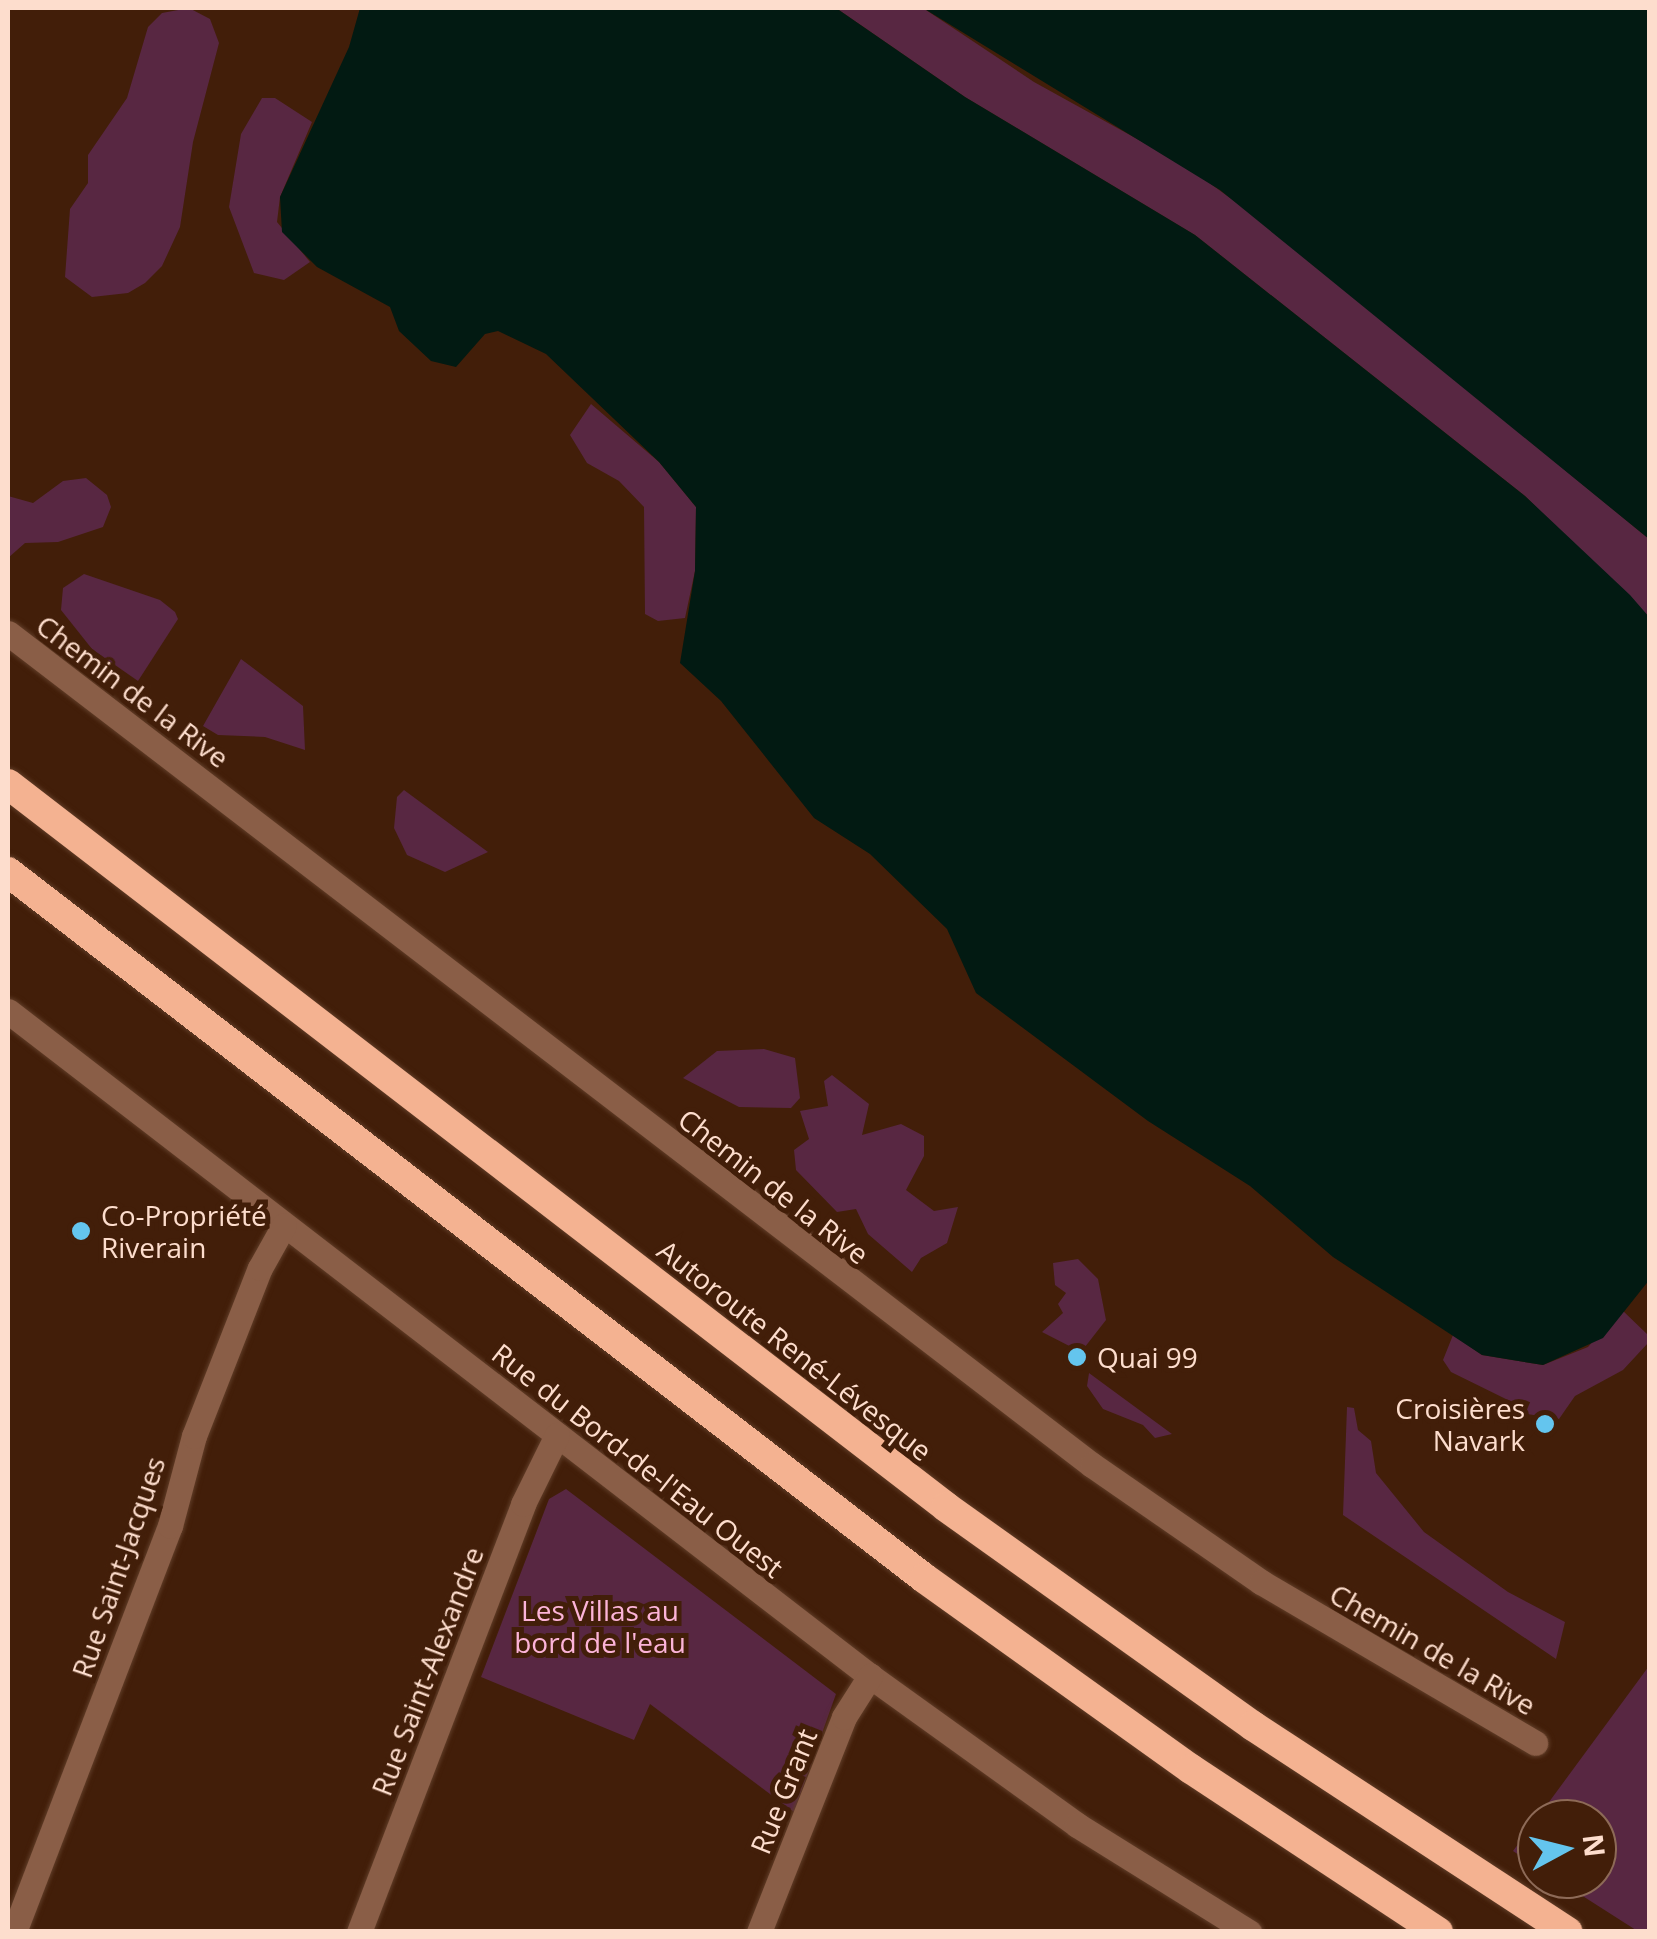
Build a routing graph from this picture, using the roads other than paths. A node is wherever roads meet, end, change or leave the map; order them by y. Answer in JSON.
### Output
{"nodes":[{"id":1,"x":8,"y":633,"type":"edge"},
{"id":2,"x":8,"y":784,"type":"edge"},
{"id":3,"x":8,"y":872,"type":"edge"},
{"id":4,"x":9,"y":1019,"type":"edge"},
{"id":5,"x":284,"y":1225,"type":"junction"},
{"id":6,"x":556,"y":1435,"type":"junction"},
{"id":7,"x":870,"y":1676,"type":"junction"},
{"id":8,"x":1535,"y":1743,"type":"dead end"},
{"id":9,"x":1221,"y":1925,"type":"edge"},
{"id":10,"x":14,"y":1932,"type":"edge"},
{"id":11,"x":359,"y":1932,"type":"edge"},
{"id":12,"x":759,"y":1932,"type":"edge"},
{"id":13,"x":1249,"y":1932,"type":"edge"},
{"id":14,"x":1438,"y":1932,"type":"edge"},
{"id":15,"x":1568,"y":1932,"type":"edge"}],
"edges":[{"from":1,"to":8,"type":"street","name":"Chemin de la Rive"},
{"from":2,"to":15,"type":"highway","name":"Autoroute René-Lévesque"},
{"from":3,"to":14,"type":"highway"},
{"from":4,"to":5,"type":"street","name":"Rue du Bord-de-l'Eau Ouest"},
{"from":5,"to":6,"type":"street","name":"Rue du Bord-de-l'Eau Ouest"},
{"from":5,"to":10,"type":"street","name":"Rue Saint-Jacques"},
{"from":6,"to":7,"type":"street","name":"Rue du Bord-de-l'Eau Ouest"},
{"from":6,"to":11,"type":"street","name":"Rue Saint-Alexandre"},
{"from":7,"to":9,"type":"street","name":"Rue du Bord-de-l'Eau Ouest"},
{"from":7,"to":12,"type":"street","name":"Rue Grant"},
{"from":9,"to":13,"type":"street","name":"Rue du Bord-de-l'Eau Ouest"}]}
